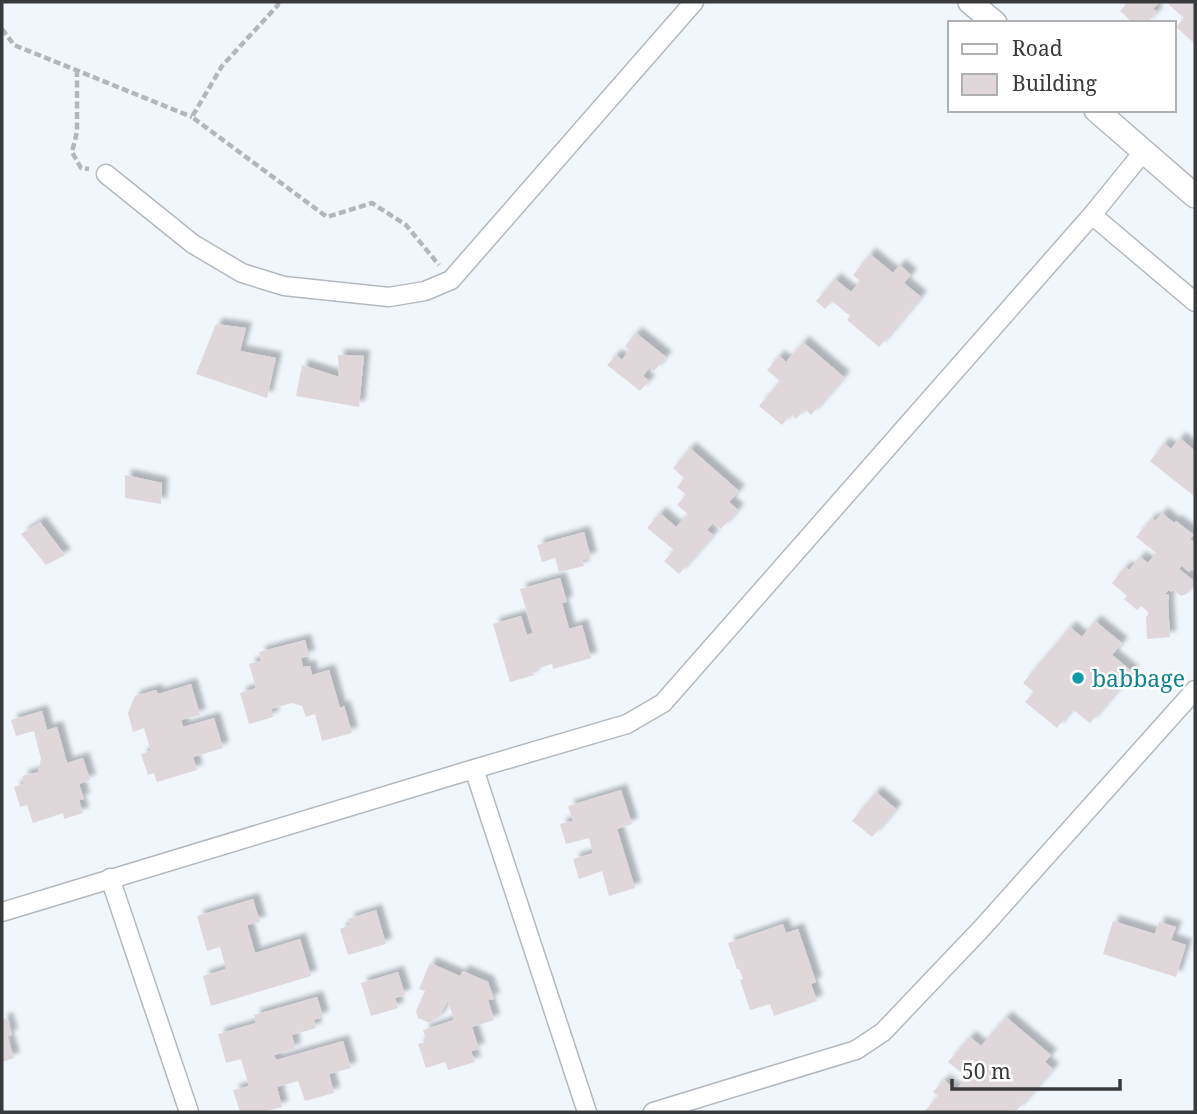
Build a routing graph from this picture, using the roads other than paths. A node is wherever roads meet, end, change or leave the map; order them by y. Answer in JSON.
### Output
{"nodes":[{"id":1,"x":694,"y":2,"type":"edge"},
{"id":2,"x":970,"y":2,"type":"edge"},
{"id":3,"x":993,"y":21,"type":"edge"},
{"id":4,"x":1098,"y":112,"type":"edge"},
{"id":5,"x":1144,"y":151,"type":"junction"},
{"id":6,"x":106,"y":174,"type":"road end"},
{"id":7,"x":1195,"y":196,"type":"edge"},
{"id":8,"x":1092,"y":215,"type":"junction"},
{"id":9,"x":1195,"y":302,"type":"edge"},
{"id":10,"x":1195,"y":690,"type":"edge"},
{"id":11,"x":474,"y":769,"type":"junction"},
{"id":12,"x":110,"y":878,"type":"junction"},
{"id":13,"x":2,"y":912,"type":"edge"},
{"id":14,"x":189,"y":1112,"type":"edge"},
{"id":15,"x":587,"y":1112,"type":"edge"},
{"id":16,"x":653,"y":1112,"type":"edge"}],
"edges":[{"from":1,"to":6,"type":"street"},
{"from":2,"to":3,"type":"street"},
{"from":4,"to":5,"type":"street"},
{"from":5,"to":7,"type":"street"},
{"from":5,"to":8,"type":"street"},
{"from":8,"to":9,"type":"street"},
{"from":8,"to":11,"type":"street"},
{"from":10,"to":16,"type":"street"},
{"from":11,"to":12,"type":"street"},
{"from":11,"to":15,"type":"street"},
{"from":12,"to":13,"type":"street"},
{"from":12,"to":14,"type":"street"}]}
